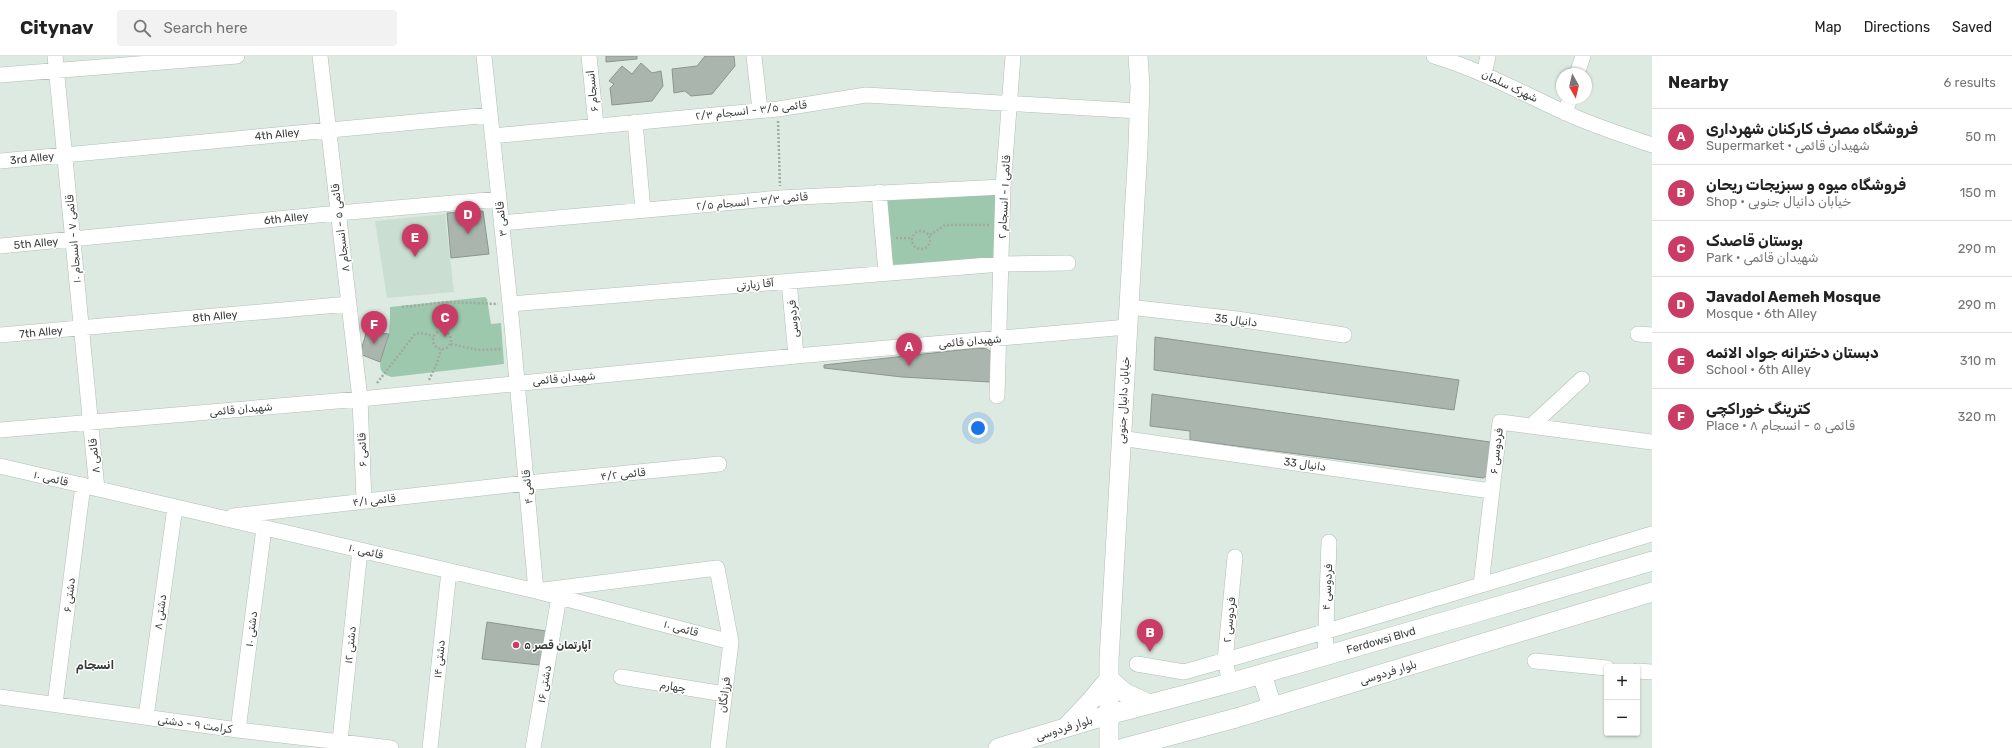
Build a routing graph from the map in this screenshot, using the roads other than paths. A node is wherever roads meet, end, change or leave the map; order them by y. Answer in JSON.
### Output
{"nodes":[{"id":1,"x":237,"y":56,"type":"edge"},
{"id":2,"x":320,"y":56,"type":"edge"},
{"id":3,"x":484,"y":56,"type":"edge"},
{"id":4,"x":589,"y":56,"type":"edge"},
{"id":5,"x":754,"y":56,"type":"edge"},
{"id":6,"x":1013,"y":56,"type":"edge"},
{"id":7,"x":1138,"y":56,"type":"edge"},
{"id":8,"x":1150,"y":56,"type":"edge"},
{"id":9,"x":1434,"y":56,"type":"edge"},
{"id":10,"x":1488,"y":56,"type":"edge"},
{"id":11,"x":1583,"y":56,"type":"edge"},
{"id":12,"x":56,"y":63,"type":"edge"},
{"id":13,"x":1579,"y":68,"type":"edge"},
{"id":14,"x":1484,"y":74,"type":"junction"},
{"id":15,"x":0,"y":75,"type":"edge"},
{"id":16,"x":1140,"y":86,"type":"junction"},
{"id":17,"x":1010,"y":103,"type":"junction"},
{"id":18,"x":1568,"y":104,"type":"edge"},
{"id":19,"x":760,"y":110,"type":"junction"},
{"id":20,"x":1139,"y":111,"type":"junction"},
{"id":21,"x":1565,"y":113,"type":"junction"},
{"id":22,"x":490,"y":115,"type":"junction"},
{"id":23,"x":635,"y":122,"type":"junction"},
{"id":24,"x":596,"y":125,"type":"junction"},
{"id":25,"x":329,"y":129,"type":"junction"},
{"id":26,"x":492,"y":136,"type":"junction"},
{"id":27,"x":1652,"y":145,"type":"edge"},
{"id":28,"x":65,"y":155,"type":"junction"},
{"id":29,"x":0,"y":161,"type":"edge"},
{"id":30,"x":1003,"y":187,"type":"junction"},
{"id":31,"x":879,"y":192,"type":"junction"},
{"id":32,"x":499,"y":199,"type":"junction"},
{"id":33,"x":643,"y":210,"type":"junction"},
{"id":34,"x":338,"y":213,"type":"junction"},
{"id":35,"x":501,"y":223,"type":"junction"},
{"id":36,"x":73,"y":240,"type":"junction"},
{"id":37,"x":0,"y":246,"type":"edge"},
{"id":38,"x":1068,"y":263,"type":"dead end"},
{"id":39,"x":1001,"y":264,"type":"junction"},
{"id":40,"x":886,"y":272,"type":"junction"},
{"id":41,"x":789,"y":281,"type":"junction"},
{"id":42,"x":349,"y":304,"type":"junction"},
{"id":43,"x":510,"y":304,"type":"junction"},
{"id":44,"x":1128,"y":307,"type":"junction"},
{"id":45,"x":1127,"y":327,"type":"junction"},
{"id":46,"x":81,"y":328,"type":"junction"},
{"id":47,"x":0,"y":335,"type":"edge"},
{"id":48,"x":1344,"y":335,"type":"dead end"},
{"id":49,"x":1000,"y":339,"type":"junction"},
{"id":50,"x":796,"y":356,"type":"junction"},
{"id":51,"x":1582,"y":379,"type":"dead end"},
{"id":52,"x":517,"y":383,"type":"junction"},
{"id":53,"x":997,"y":396,"type":"dead end"},
{"id":54,"x":360,"y":399,"type":"junction"},
{"id":55,"x":90,"y":423,"type":"junction"},
{"id":56,"x":1531,"y":426,"type":"junction"},
{"id":57,"x":0,"y":430,"type":"edge"},
{"id":58,"x":1120,"y":438,"type":"junction"},
{"id":59,"x":1652,"y":442,"type":"edge"},
{"id":60,"x":719,"y":464,"type":"dead end"},
{"id":61,"x":0,"y":466,"type":"edge"},
{"id":62,"x":527,"y":483,"type":"junction"},
{"id":63,"x":90,"y":487,"type":"junction"},
{"id":64,"x":1491,"y":490,"type":"junction"},
{"id":65,"x":364,"y":501,"type":"junction"},
{"id":66,"x":175,"y":507,"type":"junction"},
{"id":67,"x":222,"y":518,"type":"junction"},
{"id":68,"x":264,"y":528,"type":"junction"},
{"id":69,"x":1652,"y":534,"type":"edge"},
{"id":70,"x":1329,"y":542,"type":"dead end"},
{"id":71,"x":360,"y":550,"type":"junction"},
{"id":72,"x":1235,"y":557,"type":"dead end"},
{"id":73,"x":1652,"y":561,"type":"edge"},
{"id":74,"x":449,"y":571,"type":"junction"},
{"id":75,"x":1480,"y":585,"type":"junction"},
{"id":76,"x":536,"y":591,"type":"junction"},
{"id":77,"x":1652,"y":592,"type":"edge"},
{"id":78,"x":559,"y":597,"type":"junction"},
{"id":79,"x":1324,"y":632,"type":"junction"},
{"id":80,"x":731,"y":642,"type":"junction"},
{"id":81,"x":1324,"y":656,"type":"junction"},
{"id":82,"x":1225,"y":660,"type":"junction"},
{"id":83,"x":1535,"y":661,"type":"dead end"},
{"id":84,"x":1137,"y":664,"type":"dead end"},
{"id":85,"x":1604,"y":668,"type":"edge"},
{"id":86,"x":1640,"y":671,"type":"edge"},
{"id":87,"x":1652,"y":672,"type":"edge"},
{"id":88,"x":1262,"y":674,"type":"junction"},
{"id":89,"x":621,"y":677,"type":"dead end"},
{"id":90,"x":1109,"y":679,"type":"junction"},
{"id":91,"x":1230,"y":683,"type":"junction"},
{"id":92,"x":724,"y":694,"type":"junction"},
{"id":93,"x":0,"y":697,"type":"edge"},
{"id":94,"x":55,"y":704,"type":"junction"},
{"id":95,"x":1149,"y":704,"type":"junction"},
{"id":96,"x":1272,"y":707,"type":"junction"},
{"id":97,"x":1108,"y":714,"type":"junction"},
{"id":98,"x":146,"y":717,"type":"junction"},
{"id":99,"x":1066,"y":727,"type":"junction"},
{"id":100,"x":238,"y":730,"type":"junction"},
{"id":101,"x":340,"y":741,"type":"junction"},
{"id":102,"x":1150,"y":744,"type":"edge"},
{"id":103,"x":385,"y":748,"type":"edge"},
{"id":104,"x":430,"y":748,"type":"edge"},
{"id":105,"x":533,"y":748,"type":"edge"},
{"id":106,"x":718,"y":748,"type":"edge"},
{"id":107,"x":998,"y":748,"type":"edge"},
{"id":108,"x":1109,"y":748,"type":"edge"},
{"id":109,"x":1124,"y":748,"type":"edge"}],
"edges":[{"from":1,"to":12,"type":"street"},
{"from":2,"to":25,"type":"street","name":"قائمی ۵ - انسجام ۸"},
{"from":3,"to":22,"type":"street","name":"قائمی ۳"},
{"from":4,"to":24,"type":"street","name":"انسجام ۶"},
{"from":5,"to":19,"type":"street"},
{"from":6,"to":17,"type":"street","name":"قائمی ۱ - انسجام ۲"},
{"from":7,"to":16,"type":"main road","name":"خیابان دانیال جنوبی"},
{"from":8,"to":16,"type":"main road","name":"خیابان دانیال جنوبی"},
{"from":9,"to":14,"type":"street","name":"شهرک سلمان"},
{"from":10,"to":14,"type":"street"},
{"from":11,"to":13,"type":"street"},
{"from":12,"to":15,"type":"street"},
{"from":12,"to":28,"type":"street","name":"قائمی ۷ - انسجام ۱۰"},
{"from":14,"to":21,"type":"street","name":"شهرک سلمان"},
{"from":16,"to":20,"type":"main road","name":"خیابان دانیال جنوبی"},
{"from":17,"to":19,"type":"street","name":"قائمی ۳/۵ - انسجام ۲/۳"},
{"from":17,"to":20,"type":"street","name":"قائمی ۳/۵ - انسجام ۲/۳"},
{"from":17,"to":30,"type":"street","name":"قائمی ۱ - انسجام ۲"},
{"from":18,"to":21,"type":"street"},
{"from":19,"to":23,"type":"street","name":"قائمی ۳/۵ - انسجام ۲/۳"},
{"from":20,"to":44,"type":"main road","name":"خیابان دانیال جنوبی"},
{"from":21,"to":27,"type":"street","name":"شهرک سلمان"},
{"from":22,"to":25,"type":"street","name":"4th Alley"},
{"from":22,"to":26,"type":"street","name":"قائمی ۳"},
{"from":23,"to":24,"type":"street","name":"قائمی ۳/۵ - انسجام ۲/۳"},
{"from":23,"to":33,"type":"street"},
{"from":24,"to":26,"type":"street","name":"قائمی ۳/۵ - انسجام ۲/۳"},
{"from":25,"to":28,"type":"street","name":"4th Alley"},
{"from":25,"to":34,"type":"street","name":"قائمی ۵ - انسجام ۸"},
{"from":26,"to":32,"type":"street","name":"قائمی ۳"},
{"from":28,"to":29,"type":"street","name":"3rd Alley"},
{"from":28,"to":36,"type":"street","name":"قائمی ۷ - انسجام ۱۰"},
{"from":30,"to":31,"type":"street","name":"قائمی ۳/۳ - انسجام ۲/۵"},
{"from":30,"to":39,"type":"street","name":"قائمی ۱ - انسجام ۲"},
{"from":31,"to":33,"type":"street","name":"قائمی ۳/۳ - انسجام ۲/۵"},
{"from":31,"to":40,"type":"street"},
{"from":32,"to":34,"type":"street","name":"6th Alley"},
{"from":32,"to":35,"type":"street","name":"قائمی ۳"},
{"from":33,"to":35,"type":"street","name":"قائمی ۳/۳ - انسجام ۲/۵"},
{"from":34,"to":36,"type":"street","name":"6th Alley"},
{"from":34,"to":42,"type":"street","name":"قائمی ۵ - انسجام ۸"},
{"from":35,"to":43,"type":"street","name":"قائمی ۳"},
{"from":36,"to":37,"type":"street","name":"5th Alley"},
{"from":36,"to":46,"type":"street","name":"قائمی ۷ - انسجام ۱۰"},
{"from":38,"to":39,"type":"street","name":"آقا زیارتی"},
{"from":39,"to":40,"type":"street","name":"آقا زیارتی"},
{"from":39,"to":49,"type":"street","name":"قائمی ۱ - انسجام ۲"},
{"from":40,"to":41,"type":"street","name":"آقا زیارتی"},
{"from":41,"to":43,"type":"street","name":"آقا زیارتی"},
{"from":41,"to":50,"type":"street","name":"فردوسی"},
{"from":42,"to":46,"type":"street","name":"8th Alley"},
{"from":42,"to":54,"type":"street","name":"قائمی ۵ - انسجام ۸"},
{"from":43,"to":52,"type":"street","name":"قائمی ۳"},
{"from":44,"to":45,"type":"main road","name":"خیابان دانیال جنوبی"},
{"from":44,"to":48,"type":"street","name":"دانیال 35"},
{"from":45,"to":49,"type":"street","name":"شهیدان قائمی"},
{"from":45,"to":58,"type":"main road","name":"خیابان دانیال جنوبی"},
{"from":46,"to":47,"type":"street","name":"7th Alley"},
{"from":46,"to":55,"type":"street","name":"قائمی ۷ - انسجام ۱۰"},
{"from":49,"to":50,"type":"street","name":"شهیدان قائمی"},
{"from":49,"to":53,"type":"street","name":"قائمی ۱ - انسجام ۲"},
{"from":50,"to":52,"type":"street","name":"شهیدان قائمی"},
{"from":51,"to":56,"type":"street"},
{"from":52,"to":54,"type":"street","name":"شهیدان قائمی"},
{"from":52,"to":62,"type":"street","name":"قائمی ۴"},
{"from":54,"to":55,"type":"street","name":"شهیدان قائمی"},
{"from":54,"to":65,"type":"street","name":"قائمی ۶"},
{"from":55,"to":57,"type":"street","name":"شهیدان قائمی"},
{"from":55,"to":63,"type":"street","name":"قائمی ۸"},
{"from":56,"to":59,"type":"street","name":"فردوسی ۶"},
{"from":56,"to":64,"type":"street","name":"فردوسی ۶"},
{"from":58,"to":64,"type":"street","name":"دانیال 33"},
{"from":58,"to":90,"type":"main road","name":"خیابان دانیال جنوبی"},
{"from":60,"to":62,"type":"street","name":"قائمی ۴/۲"},
{"from":61,"to":63,"type":"street","name":"قائمی ۱۰"},
{"from":62,"to":65,"type":"street","name":"قائمی ۴/۱"},
{"from":62,"to":76,"type":"street","name":"قائمی ۴"},
{"from":63,"to":66,"type":"street","name":"قائمی ۱۰"},
{"from":63,"to":94,"type":"street","name":"دشتی ۶"},
{"from":64,"to":75,"type":"street","name":"فردوسی ۶"},
{"from":65,"to":67,"type":"street","name":"قائمی ۴/۱"},
{"from":66,"to":67,"type":"street","name":"قائمی ۱۰"},
{"from":66,"to":98,"type":"street","name":"دشتی ۸"},
{"from":67,"to":68,"type":"street","name":"قائمی ۱۰"},
{"from":68,"to":71,"type":"street","name":"قائمی ۱۰"},
{"from":68,"to":100,"type":"street","name":"دشتی ۱۰"},
{"from":69,"to":75,"type":"street"},
{"from":70,"to":79,"type":"street","name":"فردوسی ۴"},
{"from":71,"to":74,"type":"street","name":"قائمی ۱۰"},
{"from":71,"to":101,"type":"street","name":"دشتی ۱۲"},
{"from":72,"to":82,"type":"street","name":"فردوسی ۲"},
{"from":73,"to":81,"type":"main road","name":"Ferdowsi Blvd"},
{"from":74,"to":76,"type":"street","name":"قائمی ۱۰"},
{"from":74,"to":104,"type":"street","name":"دشتی ۱۴"},
{"from":75,"to":79,"type":"street"},
{"from":76,"to":78,"type":"street","name":"قائمی ۱۰"},
{"from":76,"to":80,"type":"street","name":"فرزانگان"},
{"from":77,"to":96,"type":"main road","name":"بلوار فردوسی"},
{"from":78,"to":80,"type":"street","name":"قائمی ۱۰"},
{"from":78,"to":105,"type":"street","name":"دشتی ۱۶"},
{"from":79,"to":81,"type":"street","name":"فردوسی ۴"},
{"from":79,"to":82,"type":"street"},
{"from":80,"to":92,"type":"street","name":"فرزانگان"},
{"from":81,"to":88,"type":"main road","name":"Ferdowsi Blvd"},
{"from":82,"to":84,"type":"street"},
{"from":82,"to":91,"type":"street","name":"فردوسی ۲"},
{"from":83,"to":85,"type":"street"},
{"from":86,"to":87,"type":"street"},
{"from":88,"to":91,"type":"main road","name":"Ferdowsi Blvd"},
{"from":88,"to":96,"type":"main road"},
{"from":89,"to":92,"type":"street","name":"چهارم"},
{"from":90,"to":95,"type":"main road"},
{"from":90,"to":97,"type":"main road","name":"خیابان دانیال جنوبی"},
{"from":90,"to":99,"type":"main road"},
{"from":91,"to":95,"type":"main road","name":"Ferdowsi Blvd"},
{"from":92,"to":106,"type":"street","name":"فرزانگان"},
{"from":93,"to":94,"type":"street","name":"کرامت ۹ - دشتی"},
{"from":94,"to":98,"type":"street","name":"کرامت ۹ - دشتی"},
{"from":95,"to":97,"type":"main road","name":"Ferdowsi Blvd"},
{"from":96,"to":102,"type":"main road","name":"بلوار فردوسی"},
{"from":97,"to":99,"type":"main road","name":"بلوار فردوسی"},
{"from":97,"to":108,"type":"main road","name":"خیابان دانیال جنوبی"},
{"from":98,"to":100,"type":"street","name":"کرامت ۹ - دشتی"},
{"from":99,"to":107,"type":"main road","name":"بلوار فردوسی"},
{"from":100,"to":101,"type":"street","name":"کرامت ۹ - دشتی"},
{"from":101,"to":103,"type":"street","name":"کرامت ۹ - دشتی"},
{"from":102,"to":109,"type":"main road","name":"بلوار فردوسی"}]}
